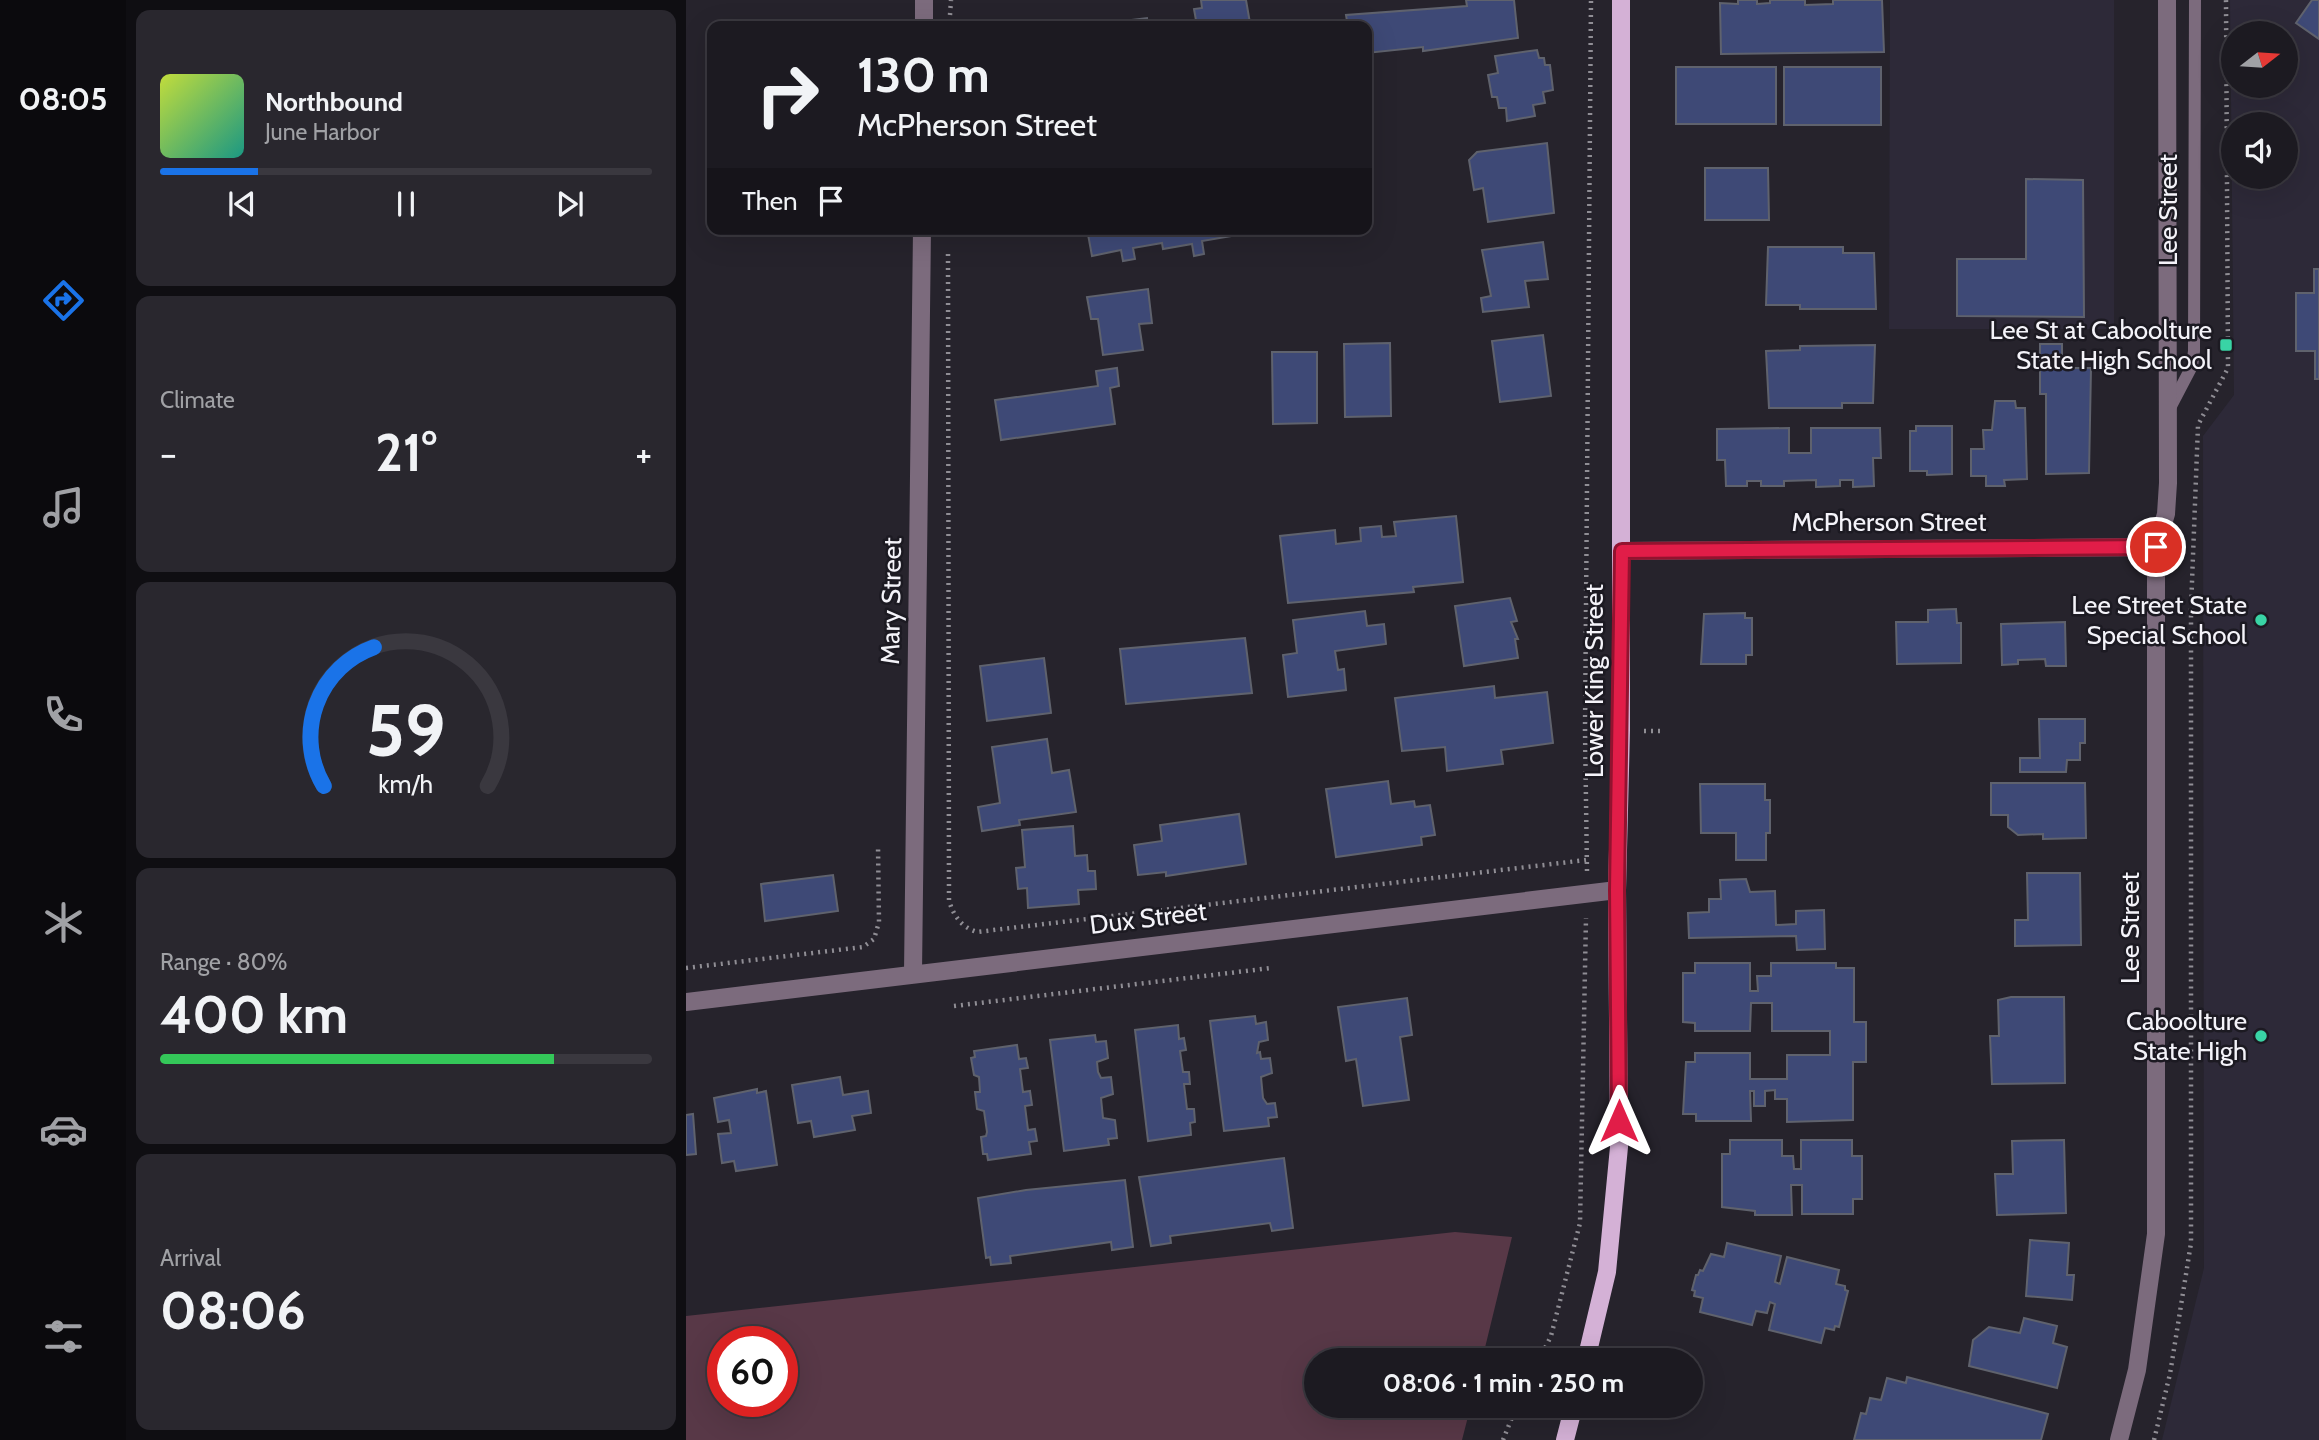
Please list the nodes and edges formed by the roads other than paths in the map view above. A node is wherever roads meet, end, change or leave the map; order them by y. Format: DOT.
graph roads {
  1 [pos="924,0"];
  2 [pos="1620,0"];
  3 [pos="2167,0"];
  4 [pos="2195,0"];
  5 [pos="924,21"];
  6 [pos="922,235"];
  7 [pos="2167,413"];
  8 [pos="2156,547"];
  9 [pos="1622,551"];
  10 [pos="1617,890"];
  11 [pos="913,973"];
  12 [pos="686,1002"];
  13 [pos="1589,1348"];
  14 [pos="1571,1418"];
  15 [pos="1566,1440"];
  16 [pos="2119,1440"];
  1 -- 5 [label="street"];
  2 -- 9 [label="main road, Lower King Street"];
  3 -- 7 [label="street, Lee Street"];
  4 -- 7 [label="lane, Lee Street"];
  6 -- 11 [label="street, Mary Street"];
  7 -- 8 [label="street, Lee Street"];
  8 -- 9 [label="street, McPherson Street"];
  8 -- 16 [label="street, Lee Street"];
  9 -- 10 [label="main road, Lower King Street"];
  10 -- 11 [label="street, Dux Street"];
  10 -- 13 [label="main road, Lower King Street"];
  11 -- 12 [label="street, Dux Street"];
  14 -- 15 [label="main road"];
}
